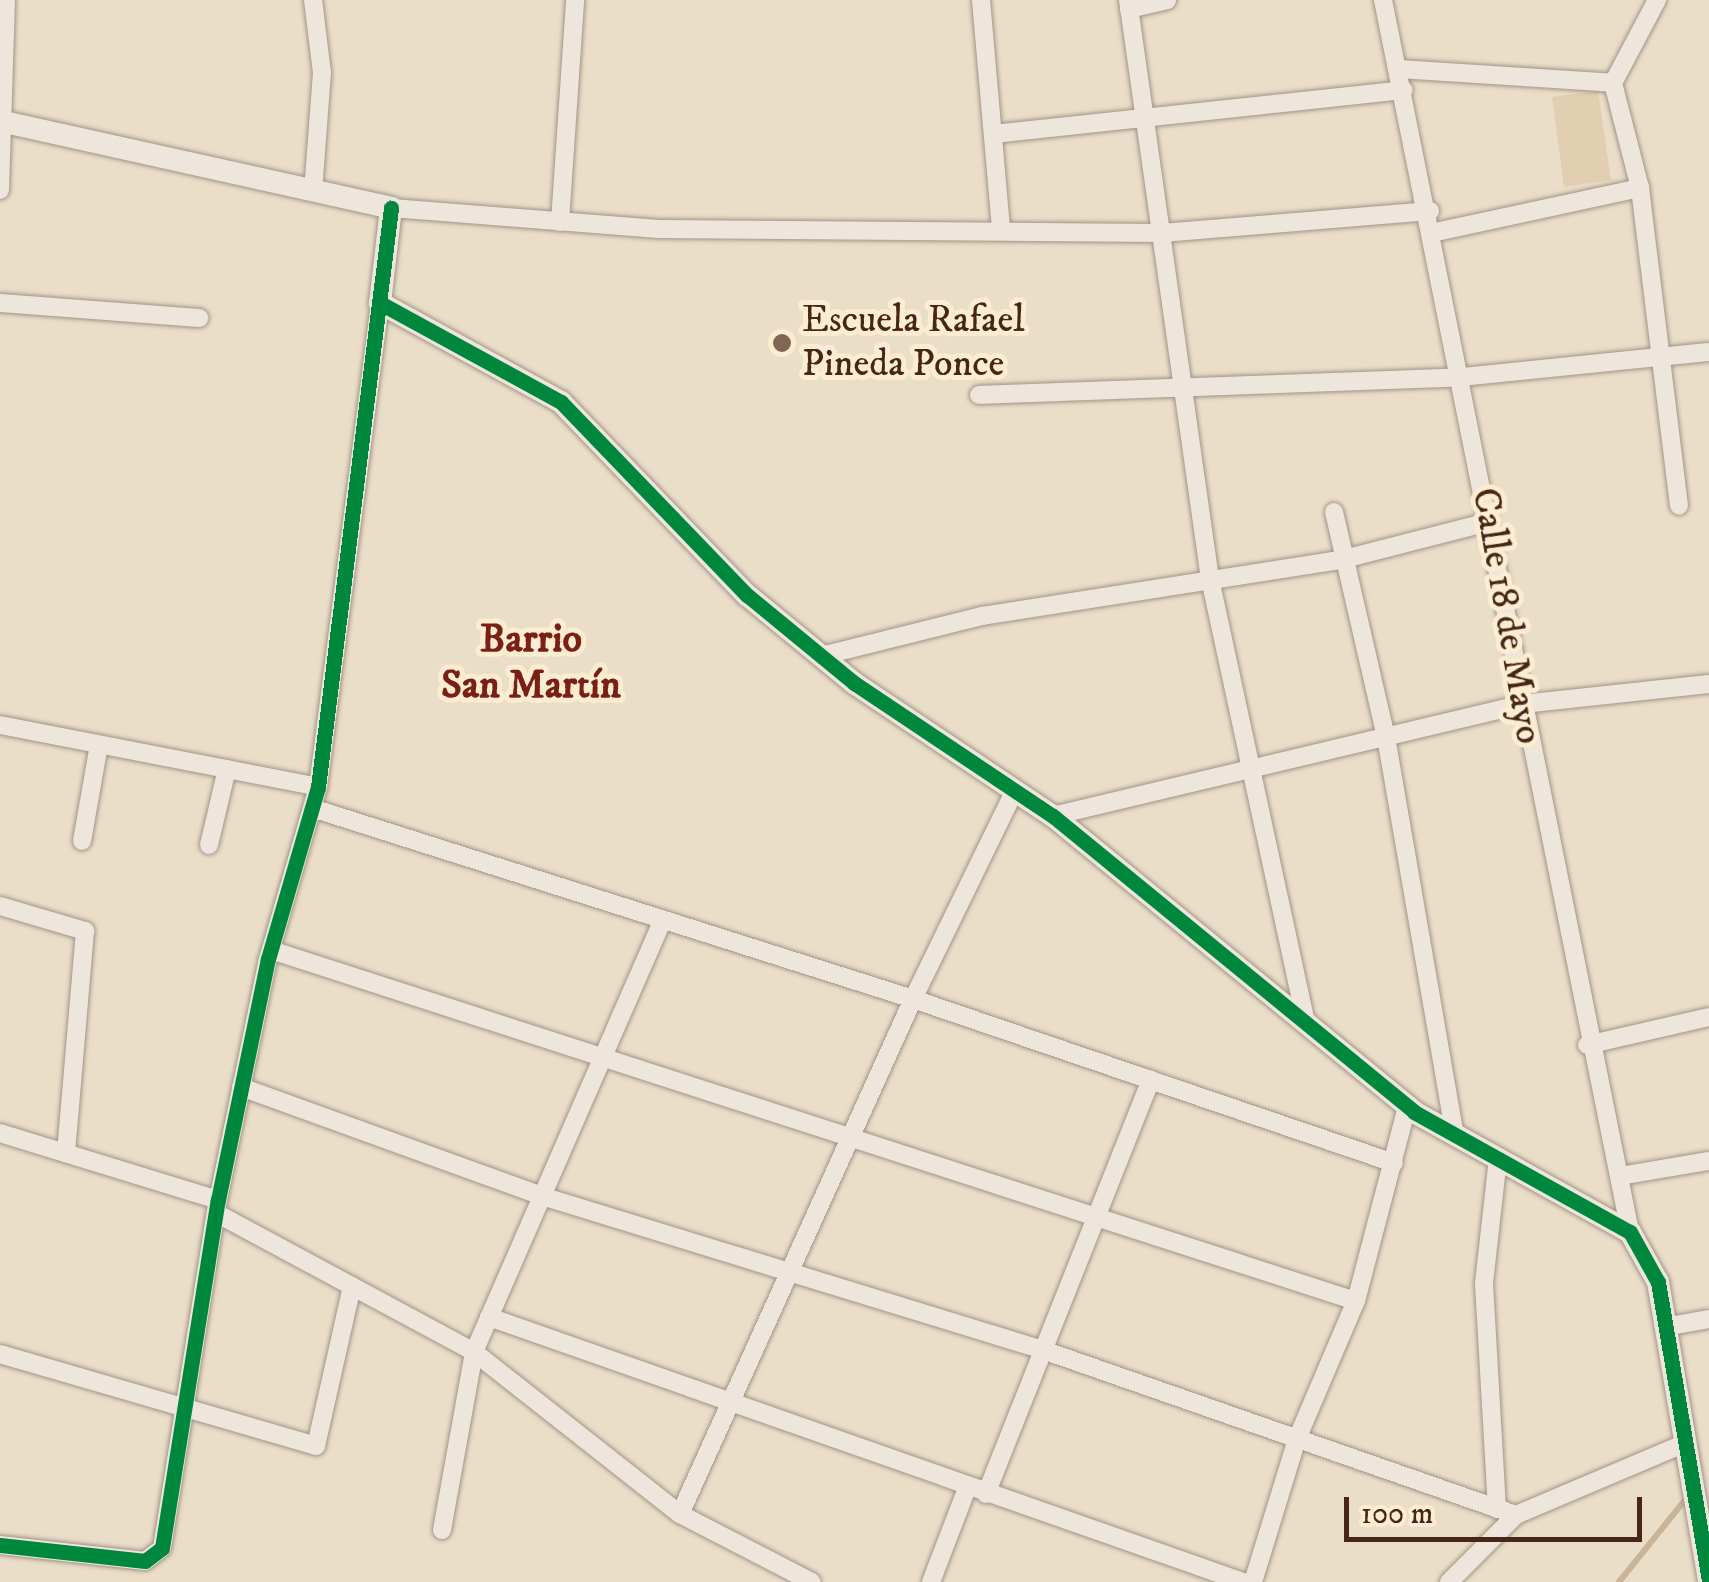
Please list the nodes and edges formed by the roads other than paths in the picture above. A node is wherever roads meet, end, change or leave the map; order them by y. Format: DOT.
graph roads {
  1 [pos="6,0"];
  2 [pos="313,0"];
  3 [pos="575,0"];
  4 [pos="981,0"];
  5 [pos="1167,0"];
  6 [pos="1383,0"];
  7 [pos="1656,0"];
  8 [pos="1129,4"];
  9 [pos="1399,70"];
  10 [pos="1612,84"];
  11 [pos="1404,90"];
  12 [pos="3,121"];
  13 [pos="1146,124"];
  14 [pos="993,134"];
  15 [pos="1640,188"];
  16 [pos="0,190"];
  17 [pos="313,192"];
  18 [pos="390,208"];
  19 [pos="1430,211"];
  20 [pos="560,222"];
  21 [pos="1001,227"];
  22 [pos="1436,232"];
  23 [pos="1162,233"];
  24 [pos="380,302"];
  25 [pos="0,303"];
  26 [pos="199,318"];
  27 [pos="1709,352"];
  28 [pos="1660,354"];
  29 [pos="1462,378"];
  30 [pos="1184,389"];
  31 [pos="979,395"];
  32 [pos="1679,506"];
  33 [pos="1334,512"];
  34 [pos="1488,522"];
  35 [pos="1344,558"];
  36 [pos="1210,580"];
  37 [pos="821,656"];
  38 [pos="1709,684"];
  39 [pos="1522,704"];
  40 [pos="0,725"];
  41 [pos="1386,738"];
  42 [pos="99,744"];
  43 [pos="227,769"];
  44 [pos="1251,769"];
  45 [pos="318,787"];
  46 [pos="1014,792"];
  47 [pos="312,808"];
  48 [pos="1053,816"];
  49 [pos="82,841"];
  50 [pos="209,845"];
  51 [pos="0,906"];
  52 [pos="663,920"];
  53 [pos="271,950"];
  54 [pos="913,999"];
  55 [pos="1709,1018"];
  56 [pos="1306,1024"];
  57 [pos="1587,1045"];
  58 [pos="604,1058"];
  59 [pos="1151,1080"];
  60 [pos="242,1087"];
  61 [pos="1406,1106"];
  62 [pos="0,1134"];
  63 [pos="1455,1135"];
  64 [pos="853,1138"];
  65 [pos="66,1153"];
  66 [pos="1498,1159"];
  67 [pos="1709,1161"];
  68 [pos="1394,1163"];
  69 [pos="1620,1176"];
  70 [pos="545,1197"];
  71 [pos="217,1206"];
  72 [pos="1096,1216"];
  73 [pos="1630,1232"];
  74 [pos="790,1273"];
  75 [pos="352,1286"];
  76 [pos="1356,1301"];
  77 [pos="489,1316"];
  78 [pos="1709,1319"];
  79 [pos="1664,1327"];
  80 [pos="1043,1350"];
  81 [pos="474,1352"];
  82 [pos="0,1354"];
  83 [pos="729,1406"];
  84 [pos="189,1413"];
  85 [pos="1297,1439"];
  86 [pos="1682,1444"];
  87 [pos="976,1491"];
  88 [pos="1497,1508"];
  89 [pos="680,1514"];
  90 [pos="1516,1515"];
  91 [pos="442,1530"];
  92 [pos="0,1545"];
  93 [pos="1709,1580"];
  94 [pos="812,1582"];
  95 [pos="931,1582"];
  96 [pos="1243,1582"];
  97 [pos="1252,1582"];
  98 [pos="1448,1582"];
  1 -- 12 [label="street"];
  2 -- 17 [label="street"];
  3 -- 20 [label="street"];
  4 -- 14 [label="street"];
  5 -- 8 [label="street"];
  6 -- 9 [label="street, Calle 18 de Mayo"];
  7 -- 10 [label="street"];
  8 -- 13 [label="street"];
  9 -- 10 [label="street"];
  9 -- 11 [label="street, Calle 18 de Mayo"];
  10 -- 15 [label="street"];
  11 -- 13 [label="street"];
  11 -- 19 [label="street, Calle 18 de Mayo"];
  12 -- 16 [label="street"];
  12 -- 17 [label="street"];
  13 -- 14 [label="street"];
  13 -- 23 [label="street"];
  14 -- 21 [label="street"];
  15 -- 22 [label="street"];
  15 -- 28 [label="street"];
  17 -- 18 [label="street"];
  18 -- 20 [label="street"];
  18 -- 24 [label="street"];
  19 -- 22 [label="street, Calle 18 de Mayo"];
  19 -- 23 [label="street"];
  20 -- 21 [label="street"];
  21 -- 23 [label="street"];
  22 -- 29 [label="street, Calle 18 de Mayo"];
  23 -- 30 [label="street"];
  24 -- 37 [label="street"];
  24 -- 45 [label="street"];
  25 -- 26 [label="street"];
  27 -- 28 [label="street"];
  28 -- 29 [label="street"];
  28 -- 32 [label="street"];
  29 -- 30 [label="street"];
  29 -- 34 [label="street, Calle 18 de Mayo"];
  30 -- 31 [label="street"];
  30 -- 36 [label="street"];
  33 -- 35 [label="street"];
  34 -- 35 [label="street"];
  34 -- 39 [label="street, Calle 18 de Mayo"];
  35 -- 36 [label="street"];
  35 -- 41 [label="street"];
  36 -- 37 [label="street"];
  36 -- 44 [label="street"];
  37 -- 46 [label="street"];
  38 -- 39 [label="street"];
  39 -- 41 [label="street"];
  39 -- 57 [label="street, Calle 18 de Mayo"];
  40 -- 42 [label="street"];
  41 -- 44 [label="street"];
  41 -- 63 [label="street"];
  42 -- 43 [label="street"];
  42 -- 49 [label="street"];
  43 -- 45 [label="street"];
  43 -- 50 [label="street"];
  44 -- 48 [label="street"];
  44 -- 56 [label="street"];
  45 -- 47 [label="street"];
  46 -- 48 [label="street"];
  46 -- 54 [label="street"];
  47 -- 52 [label="street"];
  47 -- 53 [label="street"];
  48 -- 56 [label="street"];
  51 -- 65 [label="street"];
  52 -- 54 [label="street"];
  52 -- 58 [label="street"];
  53 -- 58 [label="street"];
  53 -- 60 [label="street"];
  54 -- 59 [label="street"];
  54 -- 64 [label="street"];
  55 -- 57 [label="street"];
  56 -- 61 [label="street"];
  57 -- 69 [label="street, Calle 18 de Mayo"];
  58 -- 64 [label="street"];
  58 -- 70 [label="street"];
  59 -- 68 [label="street"];
  59 -- 72 [label="street"];
  60 -- 70 [label="street"];
  60 -- 71 [label="street"];
  61 -- 63 [label="street"];
  61 -- 68 [label="street"];
  62 -- 65 [label="street"];
  63 -- 66 [label="street"];
  64 -- 72 [label="street"];
  64 -- 74 [label="street"];
  65 -- 71 [label="street"];
  66 -- 73 [label="street"];
  66 -- 88 [label="street"];
  67 -- 69 [label="street"];
  68 -- 76 [label="street"];
  69 -- 73 [label="street, Calle 18 de Mayo"];
  70 -- 74 [label="street"];
  70 -- 77 [label="street"];
  71 -- 75 [label="street"];
  71 -- 84 [label="street"];
  72 -- 76 [label="street"];
  72 -- 80 [label="street"];
  73 -- 79 [label="street"];
  74 -- 80 [label="street"];
  74 -- 83 [label="street"];
  75 -- 81 [label="street"];
  75 -- 84 [label="street"];
  76 -- 85 [label="street"];
  77 -- 81 [label="street"];
  77 -- 83 [label="street"];
  78 -- 79 [label="street"];
  79 -- 86 [label="street"];
  80 -- 85 [label="street"];
  80 -- 87 [label="street"];
  81 -- 89 [label="street"];
  81 -- 91 [label="street"];
  82 -- 84 [label="street"];
  83 -- 87 [label="street"];
  83 -- 89 [label="street"];
  84 -- 92 [label="street"];
  85 -- 88 [label="street"];
  85 -- 97 [label="street"];
  86 -- 90 [label="street"];
  86 -- 93 [label="street"];
  87 -- 95 [label="street"];
  87 -- 96 [label="street"];
  88 -- 90 [label="street"];
  89 -- 94 [label="street"];
  90 -- 98 [label="street"];
}
